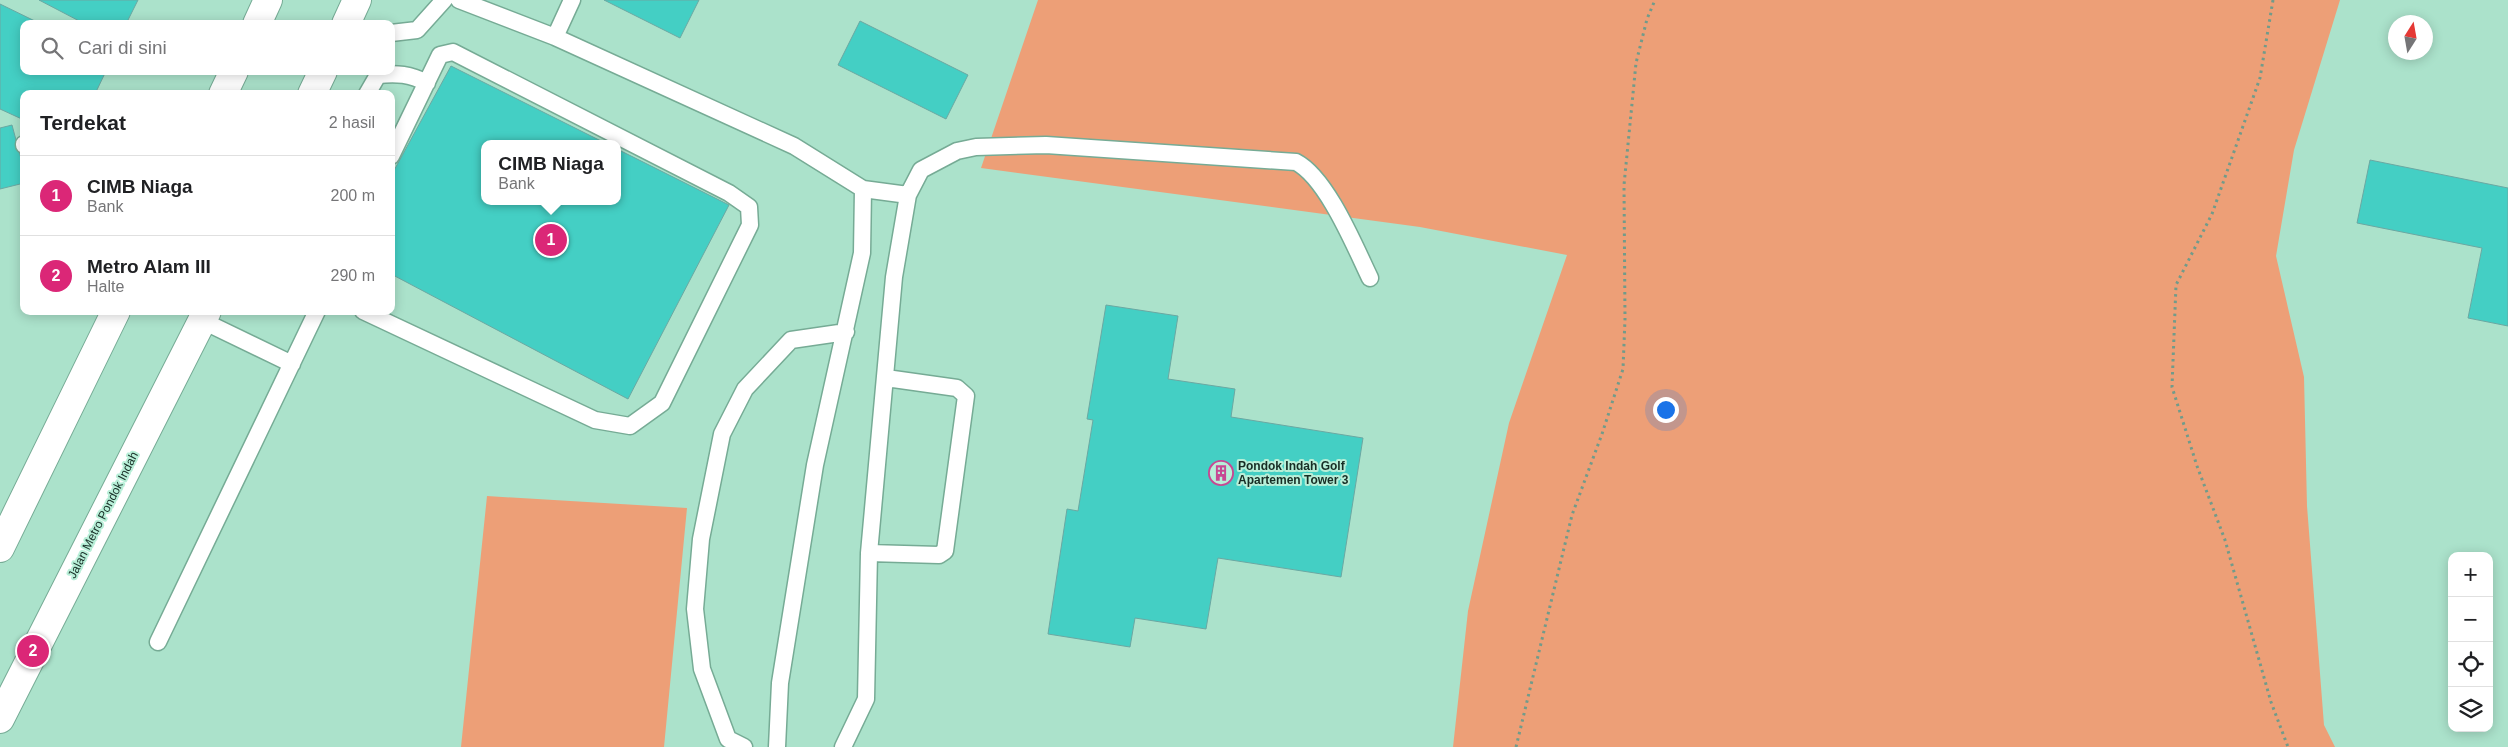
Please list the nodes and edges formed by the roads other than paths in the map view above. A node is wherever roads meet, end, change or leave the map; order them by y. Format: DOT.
graph roads {
  1 [pos="268,0"];
  2 [pos="357,0"];
  3 [pos="444,0"];
  4 [pos="459,0"];
  5 [pos="572,0"];
  6 [pos="259,20"];
  7 [pos="348,20"];
  8 [pos="395,33"];
  9 [pos="555,37"];
  10 [pos="395,73"];
  11 [pos="232,75"];
  12 [pos="321,75"];
  13 [pos="378,75"];
  14 [pos="427,83"];
  15 [pos="225,90"];
  16 [pos="314,90"];
  17 [pos="369,90"];
  18 [pos="395,148"];
  19 [pos="863,189"];
  20 [pos="908,195"];
  21 [pos="1370,278"];
  22 [pos="114,315"];
  23 [pos="315,315"];
  24 [pos="372,315"];
  25 [pos="205,316"];
  26 [pos="846,332"];
  27 [pos="292,364"];
  28 [pos="886,378"];
  29 [pos="0,548"];
  30 [pos="869,553"];
  31 [pos="158,642"];
  32 [pos="0,719"];
  33 [pos="744,747"];
  34 [pos="777,747"];
  35 [pos="844,747"];
  1 -- 6 [label="highway"];
  2 -- 7 [label="highway"];
  3 -- 8 [label="lane"];
  4 -- 9 [label="lane"];
  5 -- 9 [label="lane"];
  9 -- 19 [label="lane"];
  10 -- 14 [label="lane"];
  11 -- 15 [label="highway"];
  12 -- 16 [label="highway"];
  13 -- 17 [label="lane"];
  14 -- 18 [label="lane"];
  14 -- 24 [label="lane"];
  19 -- 20 [label="lane"];
  19 -- 26 [label="lane"];
  20 -- 21 [label="lane"];
  20 -- 28 [label="lane"];
  22 -- 29 [label="highway"];
  23 -- 27 [label="lane"];
  25 -- 27 [label="lane"];
  25 -- 32 [label="highway, Jalan Metro Pondok Indah"];
  26 -- 33 [label="lane"];
  26 -- 34 [label="lane"];
  27 -- 31 [label="lane"];
  28 -- 30 [label="lane"];
  28 -- 30 [label="lane"];
  30 -- 35 [label="lane"];
}
